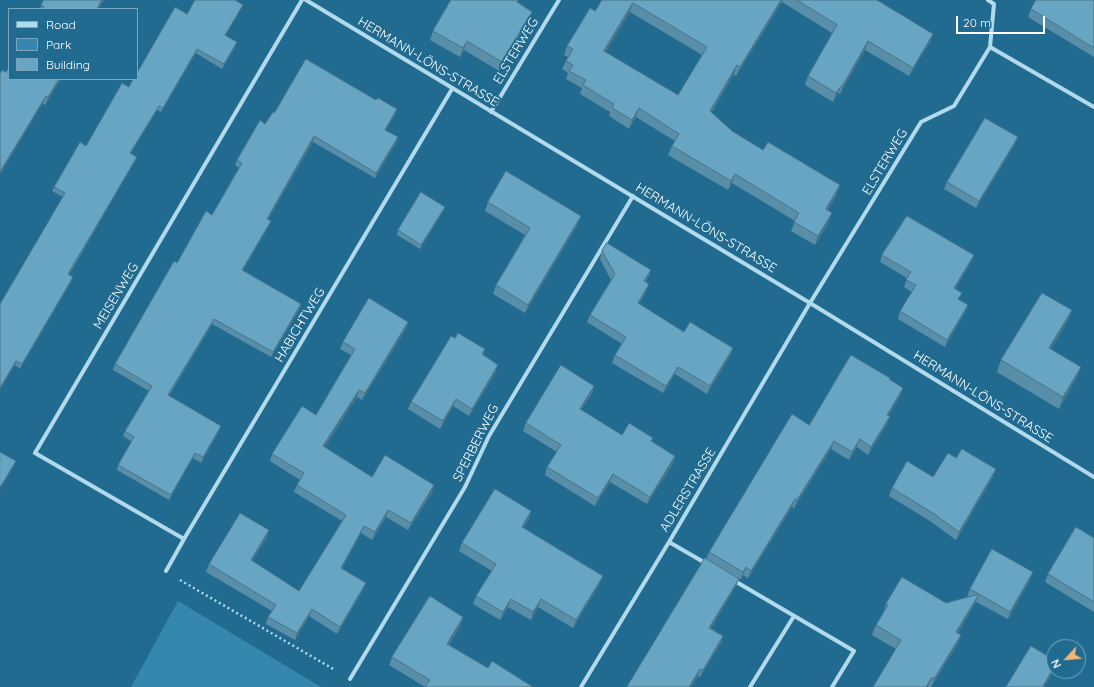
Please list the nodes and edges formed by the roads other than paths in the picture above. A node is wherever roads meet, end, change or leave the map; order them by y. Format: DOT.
graph roads {
  1 [pos="302,0"];
  2 [pos="306,0"];
  3 [pos="559,0"];
  4 [pos="988,0"];
  5 [pos="990,47"];
  6 [pos="452,89"];
  7 [pos="1094,107"];
  8 [pos="491,112"];
  9 [pos="633,196"];
  10 [pos="810,303"];
  11 [pos="1094,477"];
  12 [pos="184,539"];
  13 [pos="669,542"];
  14 [pos="708,565"];
  15 [pos="166,571"];
  16 [pos="728,577"];
  17 [pos="794,616"];
  18 [pos="350,679"];
  19 [pos="581,687"];
  20 [pos="750,687"];
  21 [pos="832,687"];
  1 -- 12 [label="street, MEISENWEG"];
  2 -- 6 [label="street, HERMANN-LÖNS-STRASSE"];
  3 -- 8 [label="street, ELSTERWEG"];
  4 -- 5 [label="street, ELSTERWEG"];
  5 -- 7 [label="street"];
  5 -- 10 [label="street, ELSTERWEG"];
  6 -- 8 [label="street, HERMANN-LÖNS-STRASSE"];
  6 -- 12 [label="street, HABICHTWEG"];
  8 -- 9 [label="street, HERMANN-LÖNS-STRASSE"];
  9 -- 10 [label="street, HERMANN-LÖNS-STRASSE"];
  9 -- 18 [label="street, SPERBERWEG"];
  10 -- 11 [label="street, HERMANN-LÖNS-STRASSE"];
  10 -- 13 [label="street, ADLERSTRASSE"];
  12 -- 15 [label="street, HABICHTWEG"];
  13 -- 14 [label="street"];
  13 -- 19 [label="street, ADLERSTRASSE"];
  16 -- 17 [label="street"];
  17 -- 20 [label="street"];
  17 -- 21 [label="street"];
}
